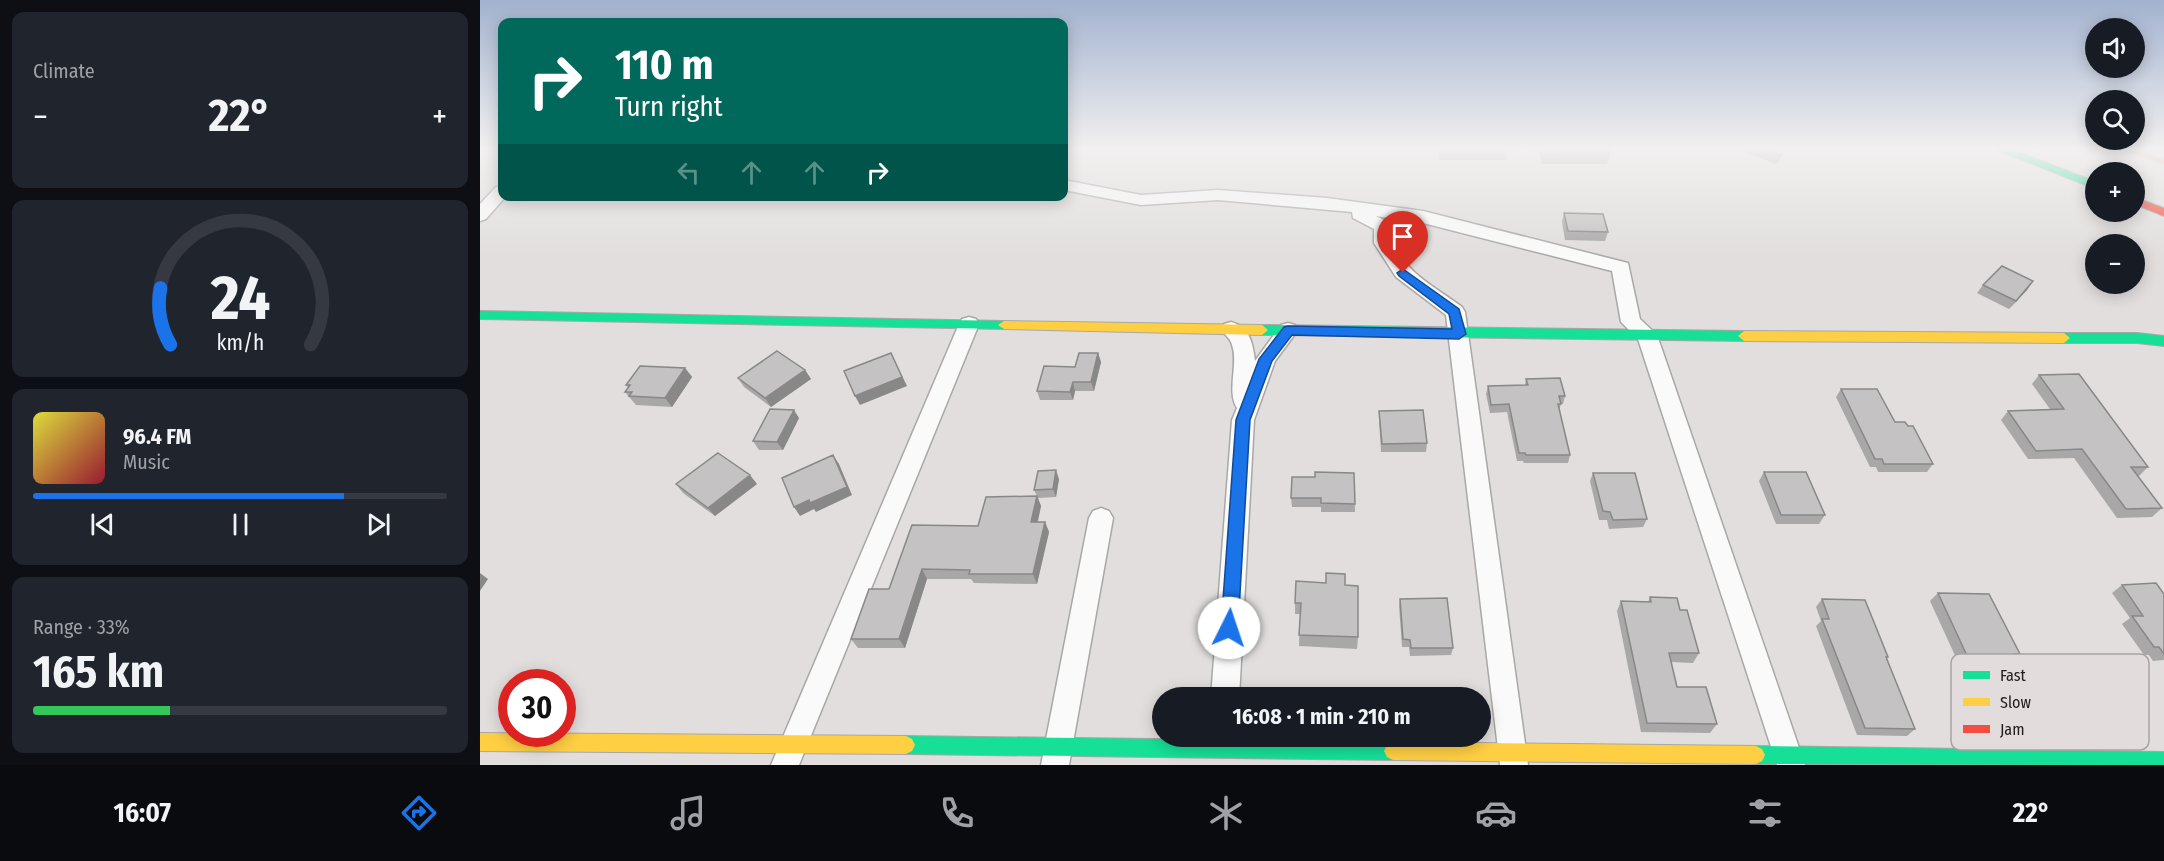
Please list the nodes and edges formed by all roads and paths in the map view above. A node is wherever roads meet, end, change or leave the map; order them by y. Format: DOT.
graph roads {
  1 [pos="1068,186"];
  2 [pos="498,195"];
  3 [pos="1327,203"];
  4 [pos="2145,205"];
  5 [pos="2164,212"];
  6 [pos="480,215"];
  7 [pos="480,315"];
  8 [pos="969,324"];
  9 [pos="1231,329"];
  10 [pos="1288,330"];
  11 [pos="1459,334"];
  12 [pos="1647,335"];
  13 [pos="2164,341"];
  14 [pos="1243,420"];
  15 [pos="1101,518"];
  16 [pos="1226,687"];
  17 [pos="480,742"];
  18 [pos="1221,750"];
  19 [pos="789,756"];
  20 [pos="1056,756"];
  21 [pos="1513,759"];
  22 [pos="1790,761"];
  23 [pos="2164,761"];
  1 -- 3 [label="street"];
  2 -- 6 [label="street"];
  3 -- 11 [label="street"];
  3 -- 12 [label="street"];
  4 -- 5 [label="street"];
  7 -- 8 [label="street"];
  8 -- 9 [label="street"];
  8 -- 19 [label="street"];
  9 -- 10 [label="street"];
  9 -- 14 [label="street"];
  10 -- 11 [label="street"];
  10 -- 14 [label="street"];
  11 -- 12 [label="street"];
  11 -- 21 [label="street"];
  12 -- 13 [label="street"];
  12 -- 22 [label="street"];
  14 -- 16 [label="street"];
  15 -- 20 [label="street"];
  17 -- 19 [label="street"];
  18 -- 20 [label="street"];
  18 -- 21 [label="street"];
  19 -- 20 [label="street"];
  21 -- 22 [label="street"];
  22 -- 23 [label="street"];
}
